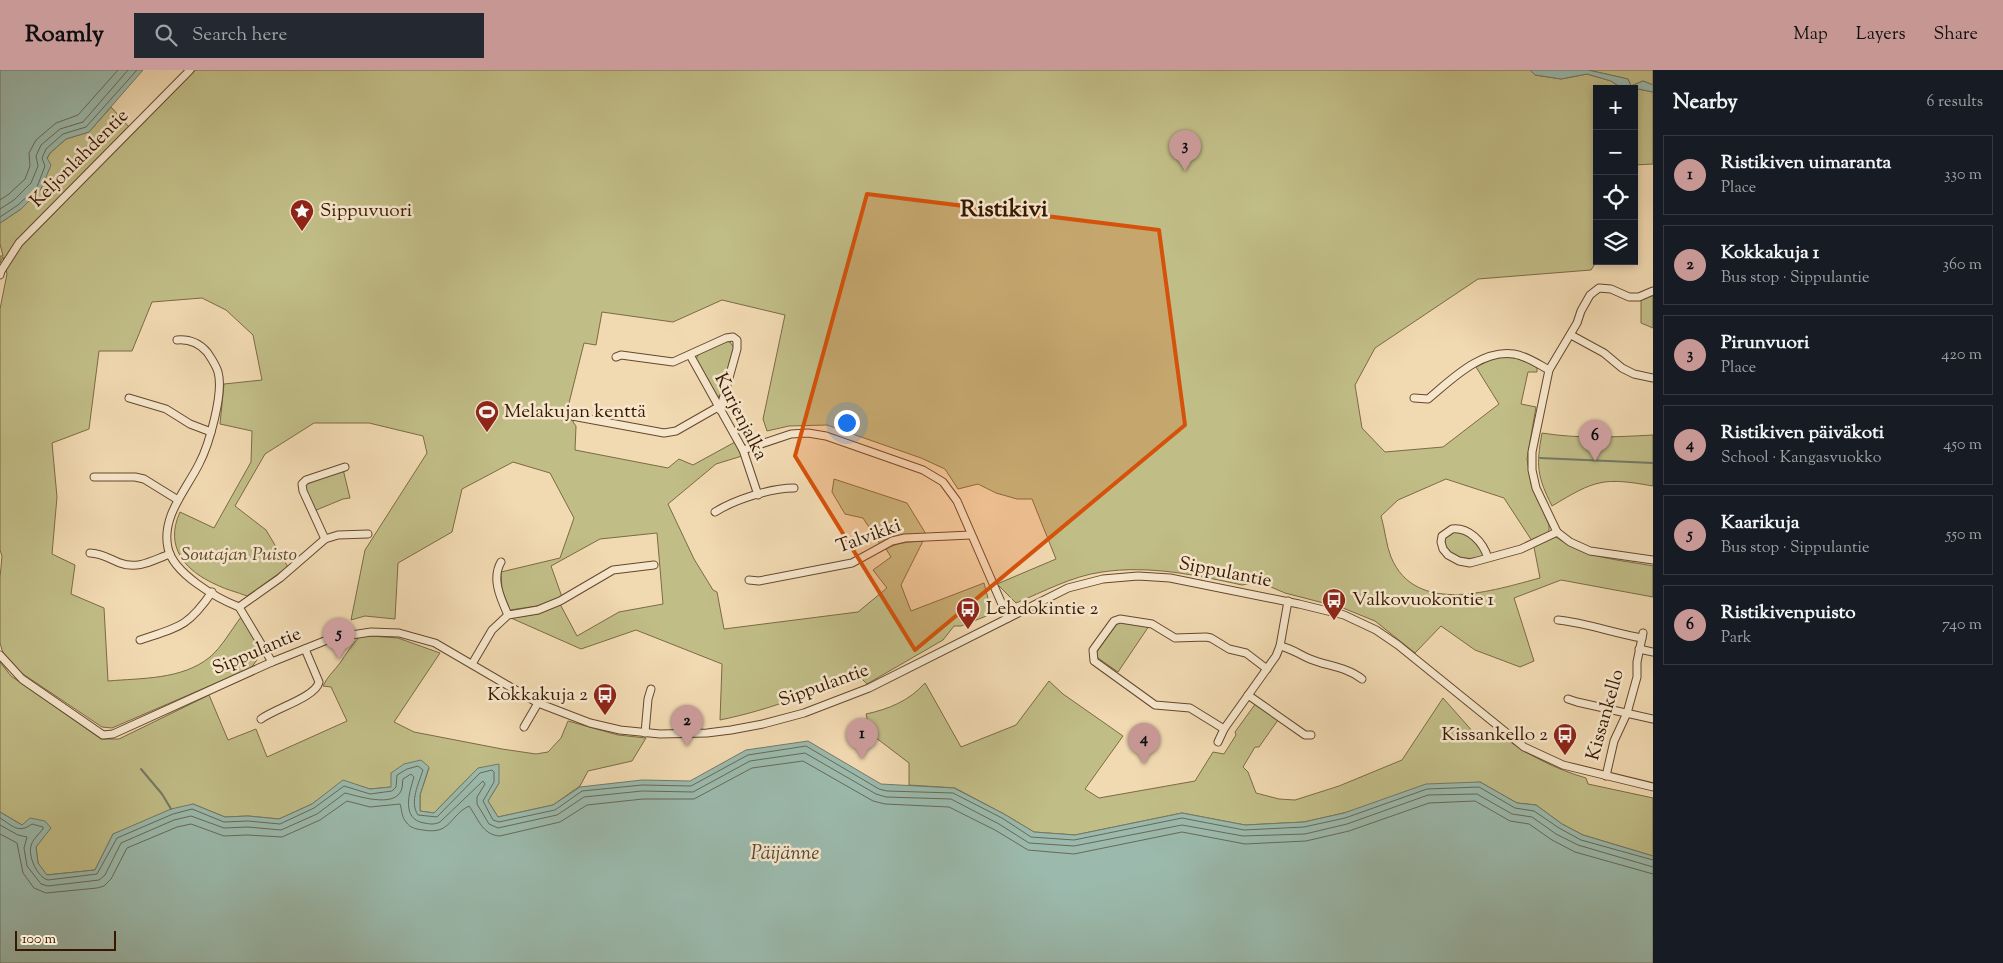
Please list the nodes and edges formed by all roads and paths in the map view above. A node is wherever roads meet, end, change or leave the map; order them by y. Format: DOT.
graph roads {
  1 [pos="190,70"];
  2 [pos="0,275"];
  3 [pos="1653,291"];
  4 [pos="1571,335"];
  5 [pos="177,340"];
  6 [pos="690,355"];
  7 [pos="616,357"];
  8 [pos="1549,370"];
  9 [pos="1653,378"];
  10 [pos="129,398"];
  11 [pos="1414,398"];
  12 [pos="719,409"];
  13 [pos="572,416"];
  14 [pos="211,432"];
  15 [pos="743,450"];
  16 [pos="345,467"];
  17 [pos="94,477"];
  18 [pos="794,488"];
  19 [pos="758,495"];
  20 [pos="178,500"];
  21 [pos="715,512"];
  22 [pos="1557,532"];
  23 [pos="368,534"];
  24 [pos="971,534"];
  25 [pos="325,539"];
  26 [pos="90,552"];
  27 [pos="170,554"];
  28 [pos="1488,558"];
  29 [pos="1653,560"];
  30 [pos="501,562"];
  31 [pos="654,565"];
  32 [pos="749,580"];
  33 [pos="212,592"];
  34 [pos="1288,601"];
  35 [pos="239,607"];
  36 [pos="508,615"];
  37 [pos="1008,618"];
  38 [pos="1558,620"];
  39 [pos="140,640"];
  40 [pos="1280,646"];
  41 [pos="1639,649"];
  42 [pos="305,650"];
  43 [pos="1653,652"];
  44 [pos="0,655"];
  45 [pos="272,662"];
  46 [pos="472,664"];
  47 [pos="1267,669"];
  48 [pos="1362,679"];
  49 [pos="651,689"];
  50 [pos="1248,695"];
  51 [pos="1568,699"];
  52 [pos="538,703"];
  53 [pos="1627,713"];
  54 [pos="260,719"];
  55 [pos="1653,719"];
  56 [pos="524,727"];
  57 [pos="1224,729"];
  58 [pos="645,733"];
  59 [pos="1310,735"];
  60 [pos="1218,742"];
  61 [pos="1606,776"];
  62 [pos="1653,787"];
  1 -- 2 [label="street, Keljonlahdentie"];
  3 -- 4 [label="street"];
  4 -- 8 [label="street"];
  4 -- 9 [label="street"];
  5 -- 14 [label="street"];
  6 -- 7 [label="street"];
  6 -- 12 [label="street, Kurjenjalka"];
  6 -- 12 [label="street"];
  8 -- 11 [label="street"];
  8 -- 22 [label="street"];
  10 -- 14 [label="street"];
  12 -- 13 [label="street"];
  12 -- 15 [label="street, Kurjenjalka"];
  14 -- 20 [label="street"];
  15 -- 19 [label="street, Kurjenjalka"];
  15 -- 24 [label="street"];
  16 -- 25 [label="street"];
  17 -- 20 [label="street"];
  18 -- 19 [label="street"];
  19 -- 21 [label="street"];
  20 -- 27 [label="street"];
  22 -- 28 [label="street"];
  22 -- 29 [label="street"];
  23 -- 25 [label="street"];
  24 -- 32 [label="street, Talvikki"];
  24 -- 37 [label="street"];
  25 -- 35 [label="street"];
  26 -- 27 [label="street"];
  27 -- 33 [label="street"];
  28 -- 28 [label="street"];
  30 -- 36 [label="street"];
  31 -- 36 [label="street"];
  33 -- 35 [label="street"];
  33 -- 39 [label="street"];
  34 -- 37 [label="street, Sippulantie"];
  34 -- 40 [label="street"];
  34 -- 61 [label="street, Sippulantie"];
  35 -- 45 [label="street"];
  36 -- 46 [label="street"];
  37 -- 58 [label="street, Sippulantie"];
  38 -- 41 [label="street, Kissankello"];
  40 -- 47 [label="street"];
  40 -- 48 [label="street"];
  41 -- 43 [label="street"];
  41 -- 53 [label="street, Kissankello"];
  42 -- 45 [label="street, Sippulantie"];
  42 -- 46 [label="street, Sippulantie"];
  42 -- 54 [label="street"];
  44 -- 45 [label="street, Sippulantie"];
  46 -- 52 [label="street, Sippulantie"];
  47 -- 50 [label="street"];
  47 -- 57 [label="street"];
  49 -- 58 [label="street"];
  50 -- 57 [label="street"];
  50 -- 59 [label="street"];
  51 -- 53 [label="street"];
  52 -- 56 [label="street"];
  52 -- 58 [label="street, Sippulantie"];
  53 -- 55 [label="street"];
  53 -- 61 [label="street, Kissankello"];
  57 -- 60 [label="street"];
  61 -- 62 [label="street, Sippulantie"];
}
